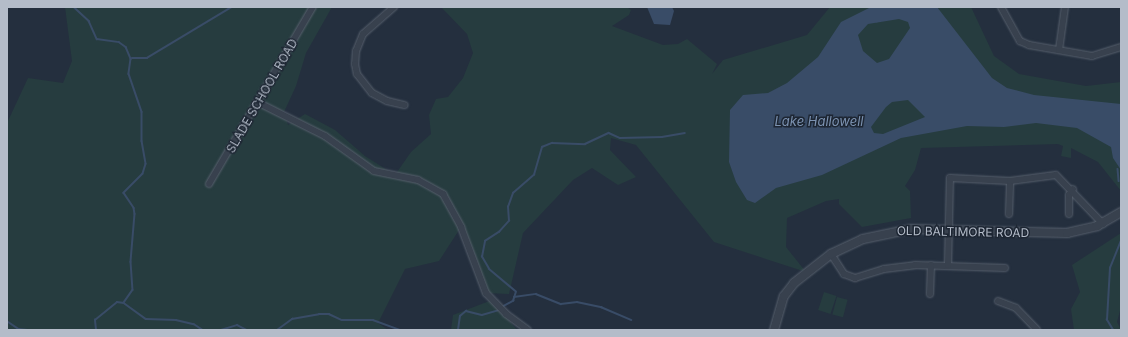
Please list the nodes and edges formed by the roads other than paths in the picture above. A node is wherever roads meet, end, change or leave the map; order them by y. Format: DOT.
graph roads {
  1 [pos="313,7"];
  2 [pos="394,7"];
  3 [pos="1001,7"];
  4 [pos="1065,7"];
  5 [pos="1121,47"];
  6 [pos="1059,50"];
  7 [pos="259,103"];
  8 [pos="405,105"];
  9 [pos="1010,181"];
  10 [pos="209,184"];
  11 [pos="1073,189"];
  12 [pos="1121,212"];
  13 [pos="1009,214"];
  14 [pos="1069,214"];
  15 [pos="1103,224"];
  16 [pos="948,231"];
  17 [pos="831,254"];
  18 [pos="931,265"];
  19 [pos="948,265"];
  20 [pos="1005,268"];
  21 [pos="930,294"];
  22 [pos="998,301"];
  23 [pos="528,330"];
  24 [pos="774,330"];
  25 [pos="1037,330"];
  1 -- 7 [label="street, SLADE SCHOOL ROAD"];
  2 -- 8 [label="street"];
  3 -- 6 [label="street"];
  4 -- 6 [label="street"];
  5 -- 6 [label="street"];
  7 -- 10 [label="street, SLADE SCHOOL ROAD"];
  7 -- 23 [label="street"];
  9 -- 11 [label="street"];
  9 -- 13 [label="street"];
  9 -- 16 [label="street"];
  11 -- 14 [label="street"];
  11 -- 15 [label="street"];
  12 -- 15 [label="street, OLD BALTIMORE ROAD"];
  15 -- 16 [label="street, OLD BALTIMORE ROAD"];
  16 -- 17 [label="street, OLD BALTIMORE ROAD"];
  16 -- 19 [label="street"];
  17 -- 18 [label="street"];
  17 -- 24 [label="street, OLD BALTIMORE ROAD"];
  18 -- 19 [label="street"];
  18 -- 21 [label="street"];
  19 -- 20 [label="street"];
  22 -- 25 [label="street"];
}
